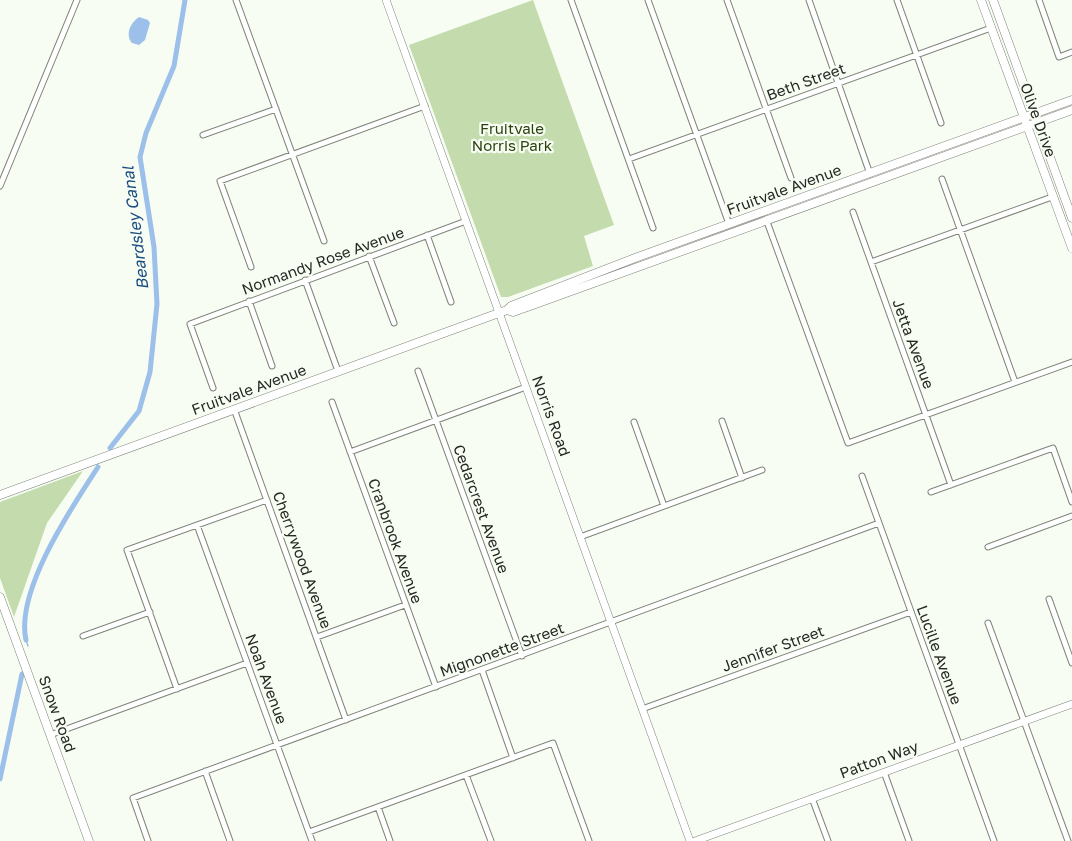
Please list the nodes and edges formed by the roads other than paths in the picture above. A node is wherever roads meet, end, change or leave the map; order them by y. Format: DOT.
graph roads {
  1 [pos="78,0"];
  2 [pos="237,0"];
  3 [pos="386,0"];
  4 [pos="571,0"];
  5 [pos="648,0"];
  6 [pos="727,0"];
  7 [pos="808,0"];
  8 [pos="897,0"];
  9 [pos="981,0"];
  10 [pos="993,0"];
  11 [pos="1039,0"];
  12 [pos="991,28"];
  13 [pos="1072,52"];
  14 [pos="916,54"];
  15 [pos="838,83"];
  16 [pos="1072,100"];
  17 [pos="424,106"];
  18 [pos="276,109"];
  19 [pos="766,109"];
  20 [pos="1072,110"];
  21 [pos="1035,114"];
  22 [pos="1023,118"];
  23 [pos="941,123"];
  24 [pos="1038,123"];
  25 [pos="1026,127"];
  26 [pos="204,135"];
  27 [pos="697,135"];
  28 [pos="292,154"];
  29 [pos="629,159"];
  30 [pos="871,174"];
  31 [pos="791,178"];
  32 [pos="942,179"];
  33 [pos="0,186"];
  34 [pos="1052,197"];
  35 [pos="763,212"];
  36 [pos="853,212"];
  37 [pos="1072,218"];
  38 [pos="466,221"];
  39 [pos="767,221"];
  40 [pos="729,224"];
  41 [pos="653,228"];
  42 [pos="960,229"];
  43 [pos="427,235"];
  44 [pos="324,241"];
  45 [pos="1071,244"];
  46 [pos="369,256"];
  47 [pos="871,262"];
  48 [pos="251,267"];
  49 [pos="612,267"];
  50 [pos="615,276"];
  51 [pos="305,280"];
  52 [pos="249,301"];
  53 [pos="451,302"];
  54 [pos="503,311"];
  55 [pos="394,323"];
  56 [pos="1072,362"];
  57 [pos="272,366"];
  58 [pos="338,371"];
  59 [pos="418,371"];
  60 [pos="1015,382"];
  61 [pos="526,387"];
  62 [pos="213,388"];
  63 [pos="332,402"];
  64 [pos="234,409"];
  65 [pos="926,415"];
  66 [pos="436,420"];
  67 [pos="634,422"];
  68 [pos="722,422"];
  69 [pos="350,452"];
  70 [pos="762,470"];
  71 [pos="862,476"];
  72 [pos="742,478"];
  73 [pos="1069,484"];
  74 [pos="951,485"];
  75 [pos="931,492"];
  76 [pos="0,495"];
  77 [pos="267,500"];
  78 [pos="1072,502"];
  79 [pos="664,506"];
  80 [pos="1072,516"];
  81 [pos="879,523"];
  82 [pos="197,525"];
  83 [pos="580,537"];
  84 [pos="988,547"];
  85 [pos="0,597"];
  86 [pos="1049,599"];
  87 [pos="405,605"];
  88 [pos="150,612"];
  89 [pos="911,612"];
  90 [pos="610,621"];
  91 [pos="988,623"];
  92 [pos="83,636"];
  93 [pos="316,637"];
  94 [pos="522,656"];
  95 [pos="247,663"];
  96 [pos="1072,663"];
  97 [pos="482,670"];
  98 [pos="436,687"];
  99 [pos="177,689"];
  100 [pos="1072,704"];
  101 [pos="642,709"];
  102 [pos="346,720"];
  103 [pos="1024,721"];
  104 [pos="50,735"];
  105 [pos="277,745"];
  106 [pos="959,745"];
  107 [pos="513,758"];
  108 [pos="205,771"];
  109 [pos="884,772"];
  110 [pos="466,775"];
  111 [pos="812,798"];
  112 [pos="378,807"];
  113 [pos="309,832"];
  114 [pos="88,841"];
  115 [pos="148,841"];
  116 [pos="230,841"];
  117 [pos="312,841"];
  118 [pos="390,841"];
  119 [pos="491,841"];
  120 [pos="589,841"];
  121 [pos="690,841"];
  122 [pos="695,841"];
  123 [pos="828,841"];
  124 [pos="909,841"];
  125 [pos="994,841"];
  126 [pos="1068,841"];
  1 -- 33 [label="street"];
  2 -- 18 [label="street"];
  3 -- 17 [label="street, Norris Road"];
  4 -- 29 [label="street"];
  5 -- 27 [label="street"];
  6 -- 19 [label="street"];
  7 -- 15 [label="street"];
  8 -- 14 [label="street"];
  9 -- 12 [label="main road, Olive Drive"];
  10 -- 21 [label="main road, Olive Drive"];
  11 -- 13 [label="street"];
  12 -- 14 [label="street, Beth Street"];
  12 -- 22 [label="main road, Olive Drive"];
  14 -- 15 [label="street, Beth Street"];
  14 -- 23 [label="street"];
  15 -- 19 [label="street, Beth Street"];
  15 -- 30 [label="street"];
  16 -- 21 [label="main road, Fruitvale Avenue"];
  17 -- 28 [label="street"];
  17 -- 38 [label="street, Norris Road"];
  18 -- 26 [label="street"];
  18 -- 28 [label="street"];
  19 -- 27 [label="street, Beth Street"];
  19 -- 31 [label="street"];
  20 -- 24 [label="main road, Fruitvale Avenue"];
  21 -- 22 [label="main road, Fruitvale Avenue"];
  21 -- 24 [label="main road, Olive Drive"];
  22 -- 25 [label="main road, Olive Drive"];
  22 -- 30 [label="main road, Fruitvale Avenue"];
  24 -- 25 [label="main road, Fruitvale Avenue"];
  24 -- 37 [label="main road, Olive Drive"];
  25 -- 34 [label="main road, Olive Drive"];
  25 -- 39 [label="main road, Fruitvale Avenue"];
  27 -- 29 [label="street, Beth Street"];
  27 -- 40 [label="street"];
  28 -- 44 [label="street"];
  28 -- 48 [label="street"];
  29 -- 41 [label="street"];
  30 -- 35 [label="main road, Fruitvale Avenue"];
  32 -- 42 [label="street"];
  34 -- 42 [label="street"];
  34 -- 45 [label="main road, Olive Drive"];
  35 -- 39 [label="street"];
  35 -- 40 [label="main road, Fruitvale Avenue"];
  36 -- 47 [label="street, Jetta Avenue"];
  38 -- 43 [label="street, Normandy Rose Avenue"];
  38 -- 54 [label="street, Norris Road"];
  39 -- 50 [label="main road, Fruitvale Avenue"];
  39 -- 65 [label="street"];
  40 -- 49 [label="main road, Fruitvale Avenue"];
  42 -- 47 [label="street"];
  42 -- 60 [label="street"];
  43 -- 46 [label="street, Normandy Rose Avenue"];
  43 -- 53 [label="street"];
  46 -- 51 [label="street, Normandy Rose Avenue"];
  46 -- 55 [label="street"];
  47 -- 65 [label="street, Jetta Avenue"];
  49 -- 50 [label="main road"];
  49 -- 54 [label="main road, Fruitvale Avenue"];
  50 -- 54 [label="main road, Fruitvale Avenue"];
  51 -- 52 [label="street, Normandy Rose Avenue"];
  51 -- 58 [label="street"];
  52 -- 57 [label="street"];
  52 -- 62 [label="street, Normandy Rose Avenue"];
  54 -- 58 [label="main road, Fruitvale Avenue"];
  54 -- 61 [label="street, Norris Road"];
  56 -- 60 [label="street"];
  58 -- 64 [label="main road, Fruitvale Avenue"];
  59 -- 66 [label="street, Cedarcrest Avenue"];
  60 -- 65 [label="street"];
  61 -- 66 [label="street"];
  61 -- 83 [label="street, Norris Road"];
  63 -- 69 [label="street, Cranbrook Avenue"];
  64 -- 76 [label="main road, Fruitvale Avenue"];
  64 -- 77 [label="street, Cherrywood Avenue"];
  65 -- 74 [label="street, Jetta Avenue"];
  66 -- 69 [label="street"];
  66 -- 94 [label="street, Cedarcrest Avenue"];
  67 -- 79 [label="street"];
  68 -- 72 [label="street"];
  69 -- 87 [label="street, Cranbrook Avenue"];
  70 -- 72 [label="street"];
  71 -- 81 [label="street, Lucille Avenue"];
  72 -- 79 [label="street"];
  73 -- 74 [label="street"];
  73 -- 78 [label="street"];
  74 -- 75 [label="street"];
  77 -- 82 [label="street"];
  77 -- 93 [label="street, Cherrywood Avenue"];
  79 -- 83 [label="street"];
  80 -- 84 [label="street"];
  81 -- 89 [label="street, Lucille Avenue"];
  81 -- 90 [label="street, Mignonette Street"];
  82 -- 88 [label="street"];
  82 -- 95 [label="street, Noah Avenue"];
  83 -- 90 [label="street, Norris Road"];
  85 -- 104 [label="main road, Snow Road"];
  86 -- 96 [label="street"];
  87 -- 93 [label="street"];
  87 -- 98 [label="street, Cranbrook Avenue"];
  88 -- 92 [label="street"];
  88 -- 99 [label="street"];
  89 -- 101 [label="street, Jennifer Street"];
  89 -- 106 [label="street, Lucille Avenue"];
  90 -- 94 [label="street, Mignonette Street"];
  90 -- 101 [label="street, Norris Road"];
  91 -- 103 [label="street"];
  93 -- 102 [label="street, Cherrywood Avenue"];
  94 -- 97 [label="street, Mignonette Street"];
  95 -- 99 [label="street"];
  95 -- 105 [label="street, Noah Avenue"];
  97 -- 98 [label="street, Mignonette Street"];
  97 -- 107 [label="street"];
  98 -- 102 [label="street, Mignonette Street"];
  99 -- 104 [label="street"];
  100 -- 103 [label="street, Patton Way"];
  101 -- 121 [label="street, Norris Road"];
  102 -- 105 [label="street, Mignonette Street"];
  103 -- 106 [label="street, Patton Way"];
  103 -- 126 [label="street"];
  104 -- 114 [label="main road, Snow Road"];
  105 -- 108 [label="street, Mignonette Street"];
  105 -- 113 [label="street, Noah Avenue"];
  106 -- 109 [label="street, Patton Way"];
  106 -- 125 [label="street, Lucille Avenue"];
  107 -- 110 [label="street"];
  107 -- 120 [label="street"];
  108 -- 115 [label="street, Mignonette Street"];
  108 -- 116 [label="street"];
  109 -- 111 [label="street, Patton Way"];
  109 -- 124 [label="street"];
  110 -- 112 [label="street"];
  110 -- 119 [label="street"];
  111 -- 122 [label="street, Patton Way"];
  111 -- 123 [label="street"];
  112 -- 113 [label="street"];
  112 -- 118 [label="street"];
  113 -- 117 [label="street, Noah Avenue"];
}
